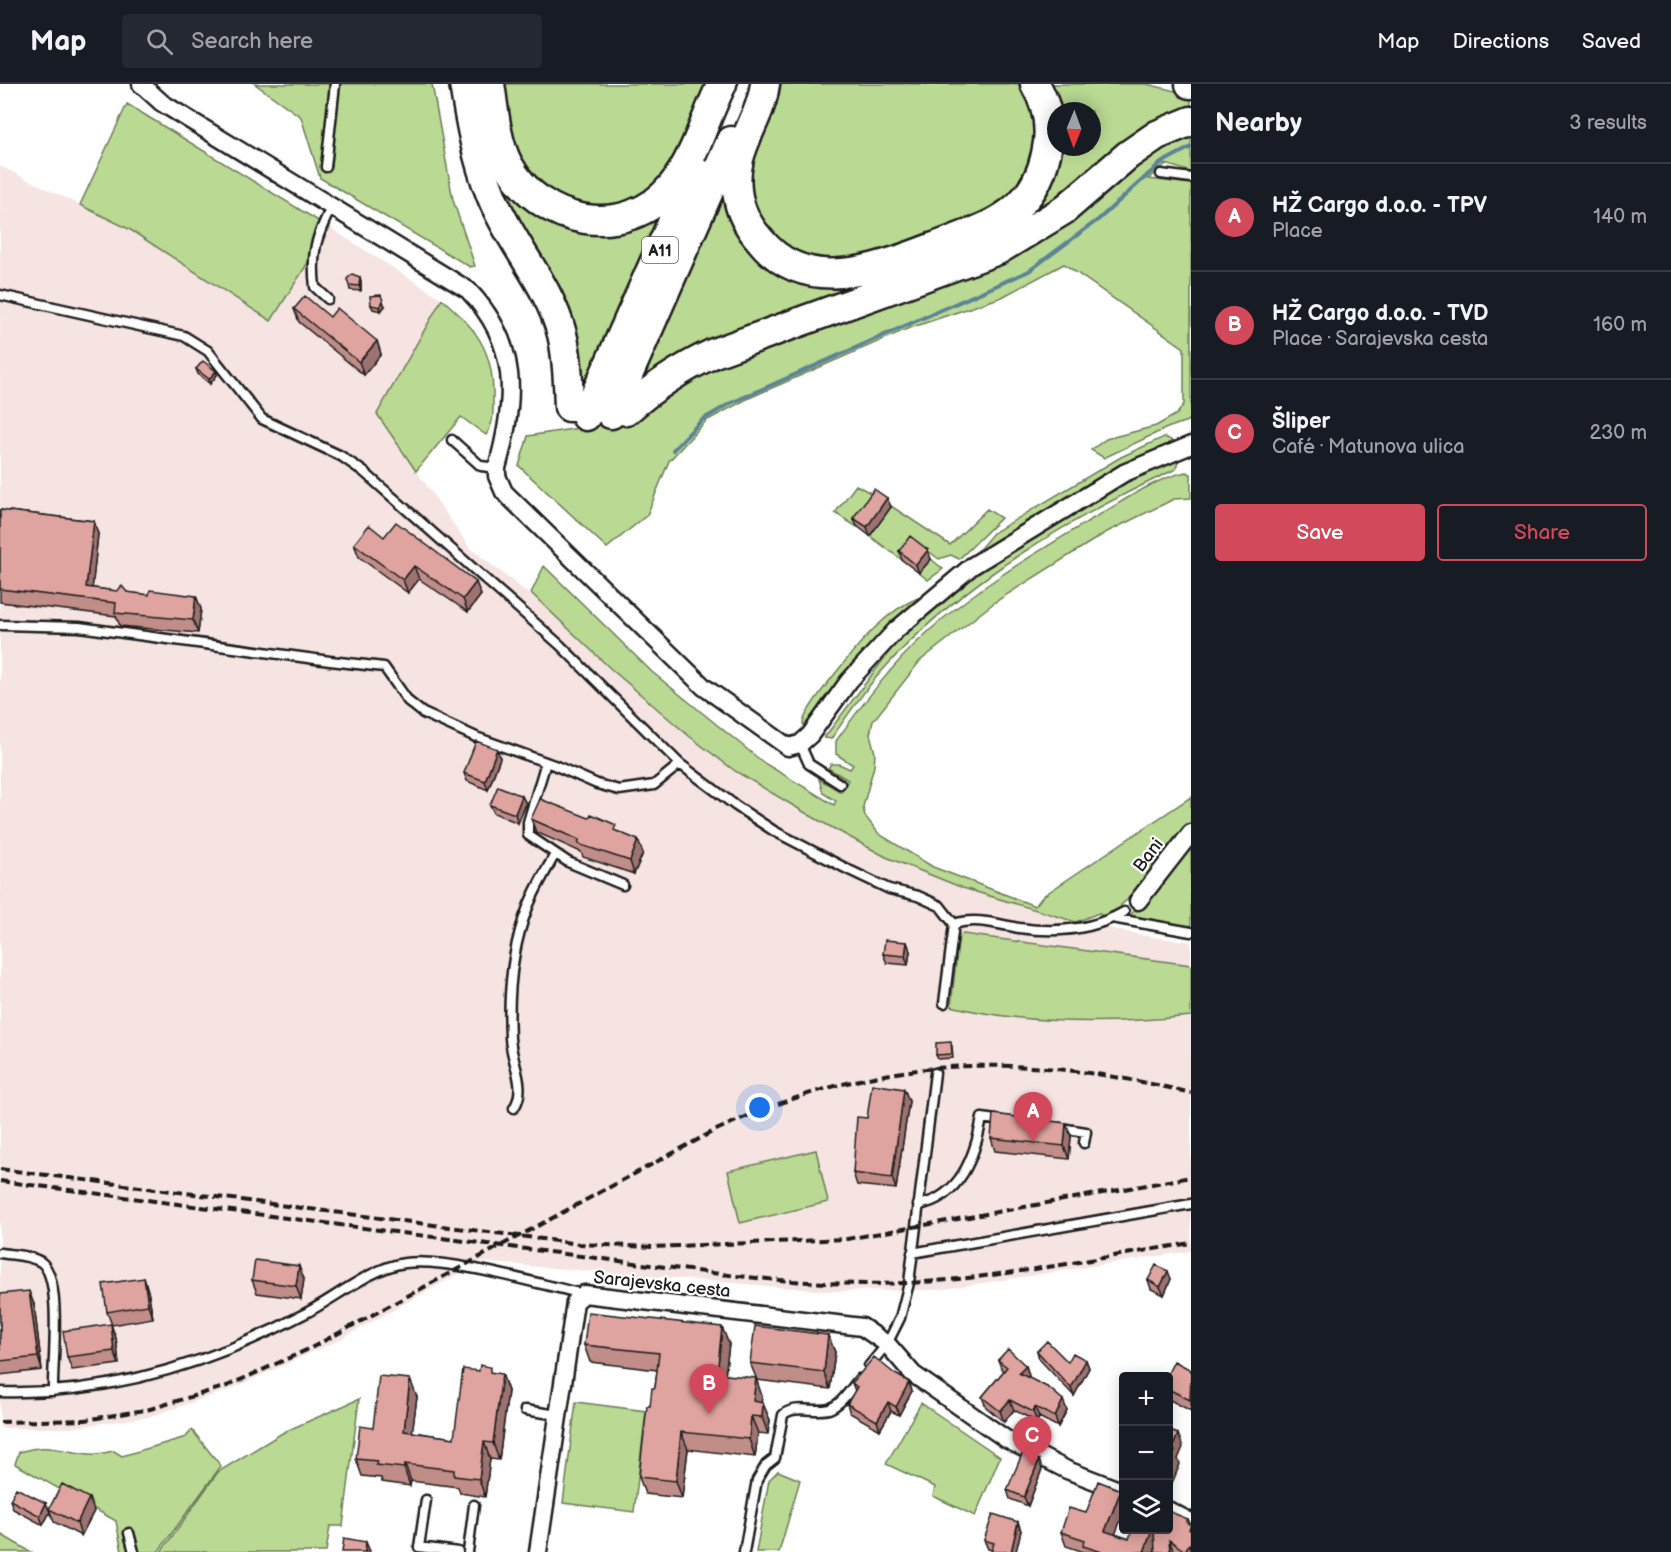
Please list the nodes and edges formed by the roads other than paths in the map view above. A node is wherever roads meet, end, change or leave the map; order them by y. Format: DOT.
graph roads {
  1 [pos="141,84"];
  2 [pos="335,84"];
  3 [pos="464,84"];
  4 [pos="490,84"];
  5 [pos="722,84"];
  6 [pos="734,84"];
  7 [pos="756,84"];
  8 [pos="765,84"];
  9 [pos="1035,84"];
  10 [pos="1191,121"];
  11 [pos="326,167"];
  12 [pos="1161,174"];
  13 [pos="1191,178"];
  14 [pos="332,206"];
  15 [pos="0,295"];
  16 [pos="328,299"];
  17 [pos="598,412"];
  18 [pos="452,440"];
  19 [pos="1191,445"];
  20 [pos="497,468"];
  21 [pos="0,625"];
  22 [pos="800,744"];
  23 [pos="546,762"];
  24 [pos="680,764"];
  25 [pos="840,784"];
  26 [pos="1191,833"];
  27 [pos="555,854"];
  28 [pos="623,885"];
  29 [pos="1138,901"];
  30 [pos="1124,912"];
  31 [pos="1113,918"];
  32 [pos="954,924"];
  33 [pos="1191,932"];
  34 [pos="944,1004"];
  35 [pos="935,1073"];
  36 [pos="514,1108"];
  37 [pos="1017,1123"];
  38 [pos="1051,1127"];
  39 [pos="1084,1143"];
  40 [pos="1191,1204"];
  41 [pos="918,1205"];
  42 [pos="0,1253"];
  43 [pos="912,1253"];
  44 [pos="584,1294"];
  45 [pos="887,1344"];
  46 [pos="53,1391"];
  47 [pos="0,1392"];
  48 [pos="525,1410"];
  49 [pos="558,1415"];
  50 [pos="1119,1490"];
  51 [pos="426,1500"];
  52 [pos="474,1505"];
  53 [pos="1173,1513"];
  54 [pos="1191,1522"];
  55 [pos="129,1533"];
  56 [pos="134,1552"];
  57 [pos="458,1552"];
  58 [pos="468,1552"];
  59 [pos="538,1552"];
  60 [pos="744,1552"];
  1 -- 14 [label="street"];
  2 -- 11 [label="lane"];
  3 -- 17 [label="highway"];
  4 -- 5 [label="highway"];
  6 -- 17 [label="highway, A11"];
  7 -- 17 [label="highway, A11"];
  8 -- 9 [label="highway"];
  10 -- 17 [label="highway"];
  12 -- 13 [label="lane"];
  14 -- 16 [label="lane"];
  14 -- 20 [label="street"];
  15 -- 24 [label="lane"];
  18 -- 20 [label="lane"];
  19 -- 22 [label="street"];
  20 -- 22 [label="street"];
  21 -- 23 [label="lane"];
  22 -- 25 [label="lane"];
  23 -- 24 [label="lane"];
  23 -- 27 [label="lane"];
  24 -- 32 [label="lane"];
  26 -- 29 [label="street, Bani"];
  27 -- 28 [label="lane"];
  27 -- 36 [label="lane"];
  30 -- 31 [label="lane"];
  31 -- 32 [label="lane"];
  31 -- 33 [label="lane"];
  32 -- 34 [label="lane"];
  35 -- 41 [label="lane"];
  37 -- 41 [label="lane"];
  38 -- 39 [label="lane"];
  40 -- 43 [label="lane"];
  41 -- 43 [label="lane"];
  42 -- 46 [label="lane"];
  43 -- 45 [label="lane"];
  44 -- 45 [label="street, Sarajevska cesta"];
  44 -- 46 [label="lane"];
  44 -- 49 [label="street, Sarajevska cesta"];
  45 -- 50 [label="street, Sarajevska cesta"];
  45 -- 60 [label="lane"];
  46 -- 47 [label="lane"];
  48 -- 49 [label="lane"];
  49 -- 59 [label="street, Sarajevska cesta"];
  51 -- 57 [label="lane"];
  52 -- 58 [label="lane"];
  53 -- 54 [label="street"];
  55 -- 56 [label="lane"];
}
